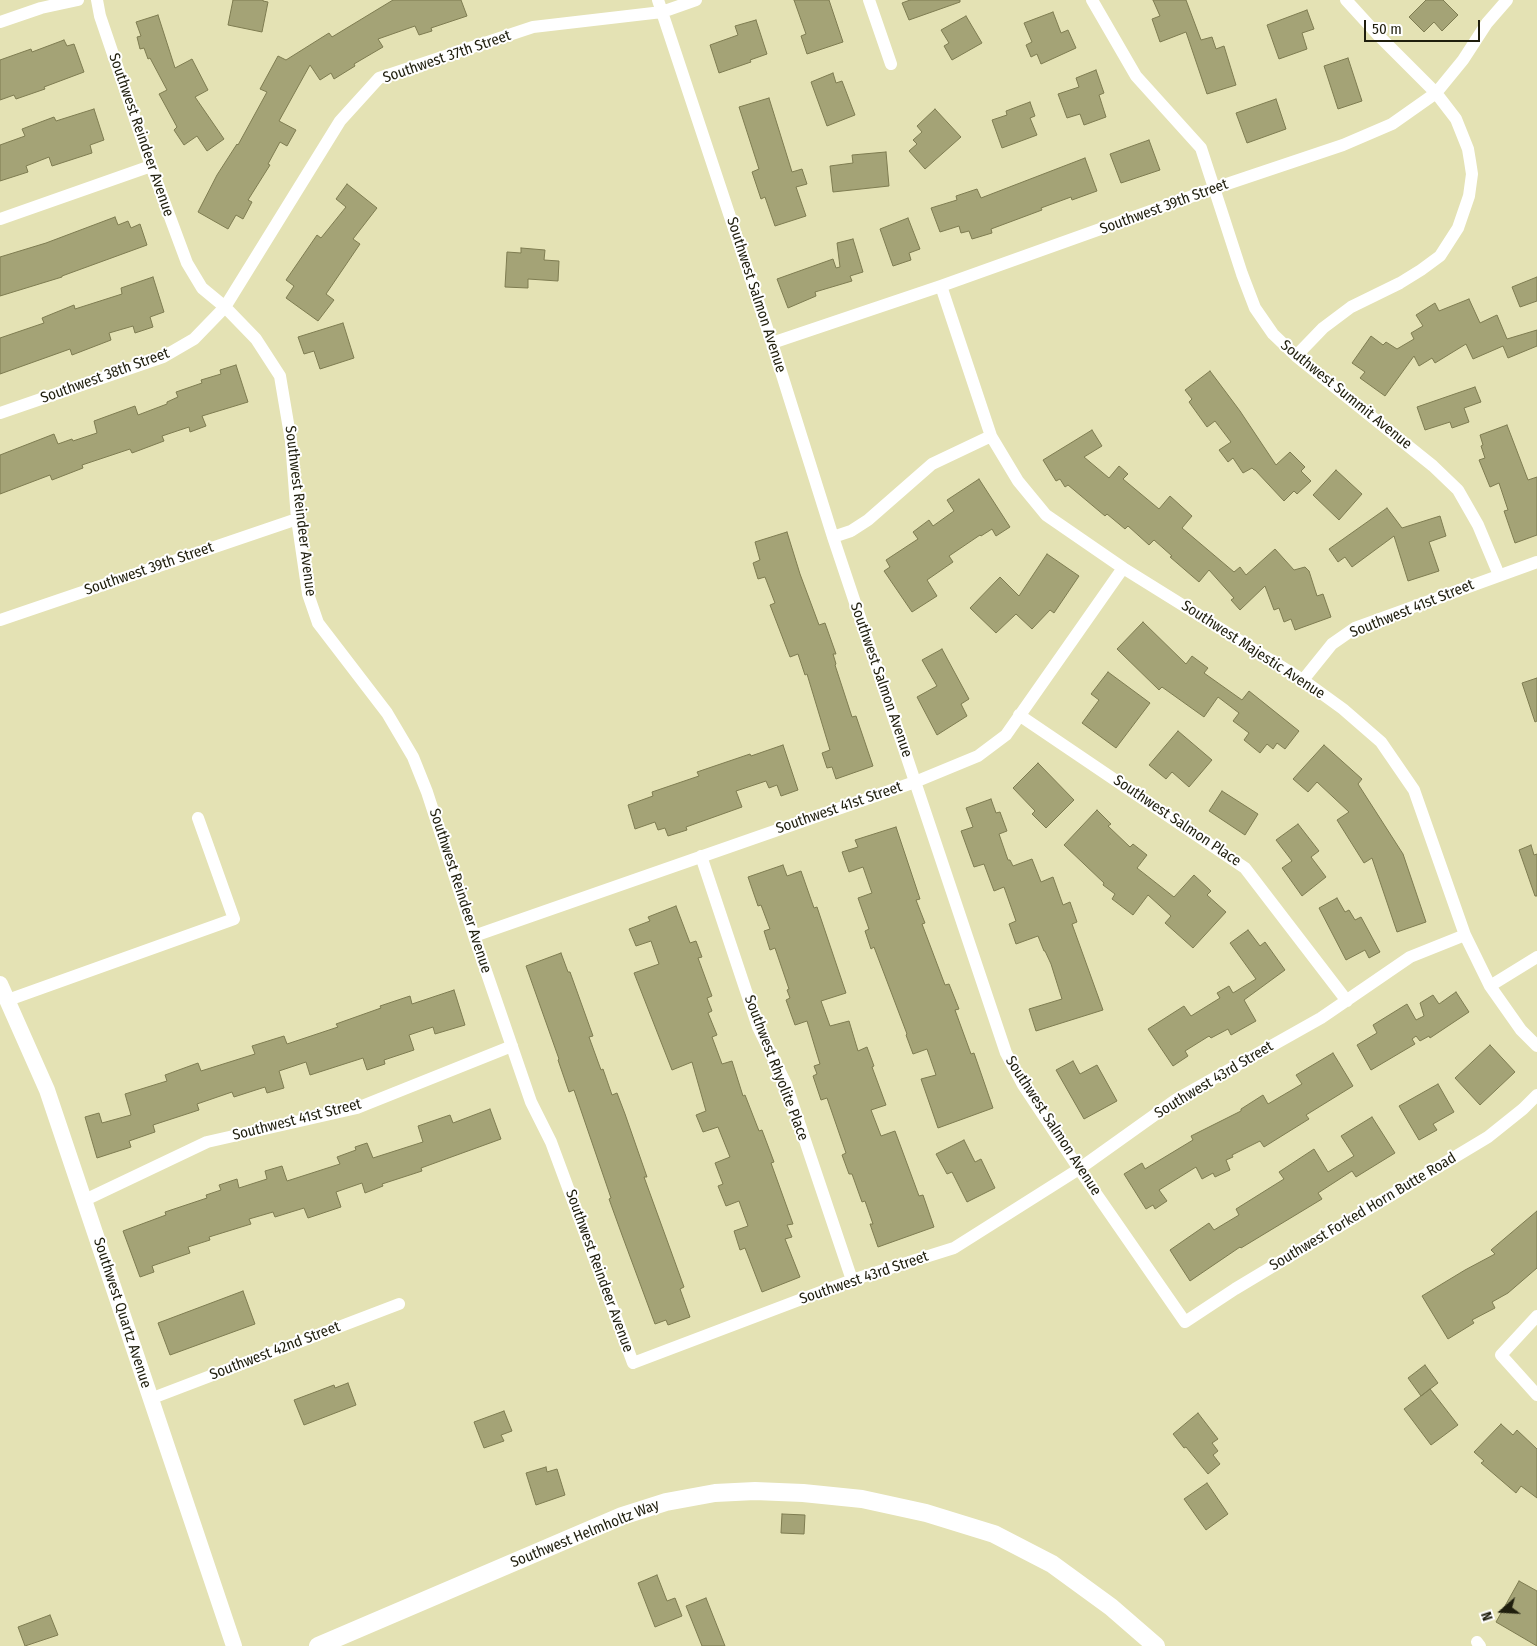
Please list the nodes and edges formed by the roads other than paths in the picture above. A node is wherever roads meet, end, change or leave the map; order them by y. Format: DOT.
graph roads {
  1 [pos="78,0"];
  2 [pos="97,0"];
  3 [pos="696,0"];
  4 [pos="869,0"];
  5 [pos="1092,0"];
  6 [pos="1346,0"];
  7 [pos="1508,0"];
  8 [pos="660,6"];
  9 [pos="0,22"];
  10 [pos="892,64"];
  11 [pos="1436,93"];
  12 [pos="151,166"];
  13 [pos="1215,188"];
  14 [pos="0,219"];
  15 [pos="941,286"];
  16 [pos="224,307"];
  17 [pos="772,343"];
  18 [pos="1296,356"];
  19 [pos="0,413"];
  20 [pos="991,436"];
  21 [pos="297,519"];
  22 [pos="833,537"];
  23 [pos="1537,562"];
  24 [pos="1123,568"];
  25 [pos="1499,575"];
  26 [pos="0,620"];
  27 [pos="1303,680"];
  28 [pos="1019,715"];
  29 [pos="915,782"];
  30 [pos="198,818"];
  31 [pos="701,856"];
  32 [pos="1465,935"];
  33 [pos="474,936"];
  34 [pos="1537,957"];
  35 [pos="0,984"];
  36 [pos="1490,986"];
  37 [pos="8,1000"];
  38 [pos="1347,1001"];
  39 [pos="512,1046"];
  40 [pos="1537,1046"];
  41 [pos="1537,1095"];
  42 [pos="1079,1169"];
  43 [pos="85,1200"];
  44 [pos="852,1280"];
  45 [pos="399,1304"];
  46 [pos="1537,1316"];
  47 [pos="1185,1322"];
  48 [pos="633,1362"];
  49 [pos="1537,1395"];
  50 [pos="150,1399"];
  51 [pos="234,1646"];
  52 [pos="318,1646"];
  53 [pos="1156,1646"];
  1 -- 9 [label="street"];
  2 -- 12 [label="street, Southwest Reindeer Avenue"];
  3 -- 8 [label="street, Southwest 37th Street"];
  4 -- 10 [label="street"];
  5 -- 13 [label="street, Southwest Summit Avenue"];
  6 -- 11 [label="street"];
  7 -- 11 [label="street, Southwest 39th Street"];
  8 -- 16 [label="street, Southwest 37th Street"];
  8 -- 17 [label="street, Southwest Salmon Avenue"];
  11 -- 13 [label="street, Southwest 39th Street"];
  11 -- 18 [label="street"];
  12 -- 14 [label="street"];
  12 -- 16 [label="street, Southwest Reindeer Avenue"];
  13 -- 15 [label="street, Southwest 39th Street"];
  13 -- 18 [label="street, Southwest Summit Avenue"];
  15 -- 17 [label="street, Southwest 39th Street"];
  15 -- 20 [label="street, Southwest Majestic Avenue"];
  16 -- 19 [label="street, Southwest 38th Street"];
  16 -- 21 [label="street, Southwest Reindeer Avenue"];
  17 -- 22 [label="street, Southwest Salmon Avenue"];
  18 -- 25 [label="street, Southwest Summit Avenue"];
  20 -- 22 [label="street"];
  20 -- 24 [label="street, Southwest Majestic Avenue"];
  21 -- 26 [label="street, Southwest 39th Street"];
  21 -- 33 [label="street, Southwest Reindeer Avenue"];
  22 -- 29 [label="street, Southwest Salmon Avenue"];
  23 -- 25 [label="street, Southwest 41st Street"];
  24 -- 27 [label="street, Southwest Majestic Avenue"];
  24 -- 28 [label="street, Southwest 41st Street"];
  25 -- 27 [label="street, Southwest 41st Street"];
  27 -- 32 [label="street, Southwest Majestic Avenue"];
  28 -- 29 [label="street, Southwest 41st Street"];
  28 -- 38 [label="street, Southwest Salmon Place"];
  29 -- 31 [label="street, Southwest 41st Street"];
  29 -- 42 [label="street, Southwest Salmon Avenue"];
  30 -- 37 [label="street"];
  31 -- 33 [label="street, Southwest 41st Street"];
  31 -- 44 [label="street, Southwest Rhyolite Place"];
  32 -- 36 [label="street, Southwest Majestic Avenue"];
  32 -- 38 [label="street, Southwest 43rd Street"];
  33 -- 39 [label="street, Southwest Reindeer Avenue"];
  34 -- 36 [label="street"];
  35 -- 37 [label="street, Southwest Quartz Avenue"];
  36 -- 40 [label="street, Southwest Majestic Avenue"];
  37 -- 43 [label="street, Southwest Quartz Avenue"];
  38 -- 42 [label="street, Southwest 43rd Street"];
  39 -- 43 [label="street, Southwest 41st Street"];
  39 -- 48 [label="street, Southwest Reindeer Avenue"];
  41 -- 47 [label="street, Southwest Forked Horn Butte Road"];
  42 -- 44 [label="street, Southwest 43rd Street"];
  42 -- 47 [label="street, Southwest Salmon Avenue"];
  43 -- 50 [label="street, Southwest Quartz Avenue"];
  44 -- 48 [label="street, Southwest 43rd Street"];
  45 -- 50 [label="street, Southwest 42nd Street"];
  46 -- 49 [label="street"];
  50 -- 51 [label="street, Southwest Quartz Avenue"];
  52 -- 53 [label="main road, Southwest Helmholtz Way"];
}
